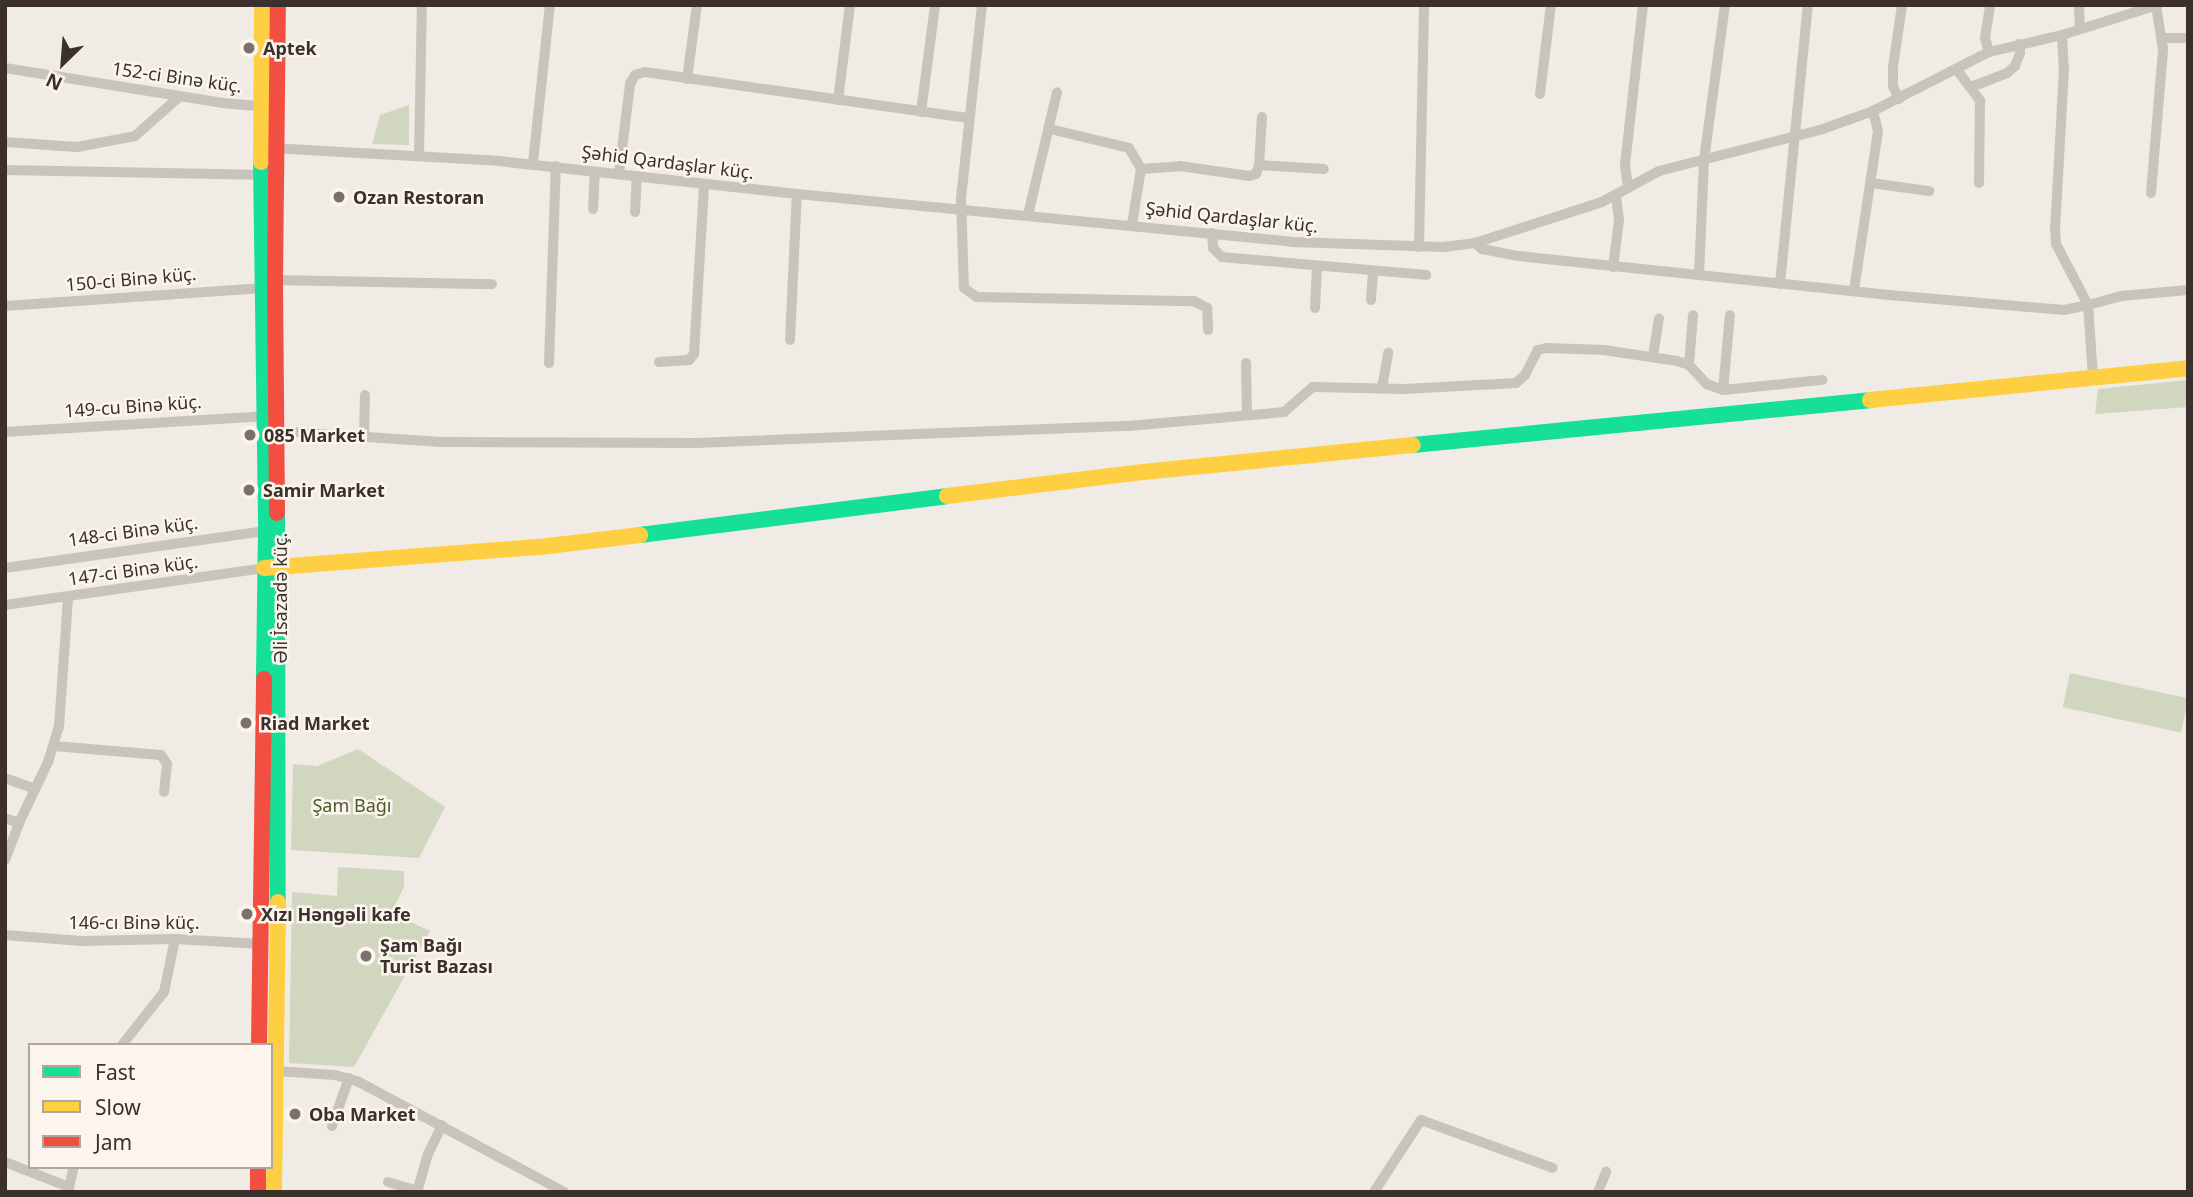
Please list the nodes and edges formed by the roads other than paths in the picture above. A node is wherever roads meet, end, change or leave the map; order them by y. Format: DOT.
graph roads {
  1 [pos="262,5"];
  2 [pos="278,5"];
  3 [pos="422,5"];
  4 [pos="550,5"];
  5 [pos="697,5"];
  6 [pos="850,5"];
  7 [pos="935,5"];
  8 [pos="982,5"];
  9 [pos="1424,5"];
  10 [pos="1551,5"];
  11 [pos="1643,5"];
  12 [pos="1725,5"];
  13 [pos="1808,5"];
  14 [pos="1902,5"];
  15 [pos="1990,5"];
  16 [pos="2079,5"];
  17 [pos="2157,6"];
  18 [pos="2080,29"];
  19 [pos="2062,35"];
  20 [pos="2161,38"];
  21 [pos="2188,38"];
  22 [pos="2019,44"];
  23 [pos="1989,52"];
  24 [pos="5,68"];
  25 [pos="1957,70"];
  26 [pos="687,79"];
  27 [pos="1971,87"];
  28 [pos="1057,92"];
  29 [pos="1540,94"];
  30 [pos="180,96"];
  31 [pos="1899,99"];
  32 [pos="838,100"];
  33 [pos="261,106"];
  34 [pos="1873,111"];
  35 [pos="921,112"];
  36 [pos="1262,117"];
  37 [pos="968,118"];
  38 [pos="1051,129"];
  39 [pos="1794,136"];
  40 [pos="5,142"];
  41 [pos="268,148"];
  42 [pos="419,155"];
  43 [pos="1704,160"];
  44 [pos="533,163"];
  45 [pos="1259,165"];
  46 [pos="556,166"];
  47 [pos="1141,169"];
  48 [pos="1324,169"];
  49 [pos="5,170"];
  50 [pos="595,172"];
  51 [pos="619,174"];
  52 [pos="268,175"];
  53 [pos="637,176"];
  54 [pos="1871,183"];
  55 [pos="1979,183"];
  56 [pos="704,184"];
  57 [pos="1628,187"];
  58 [pos="1929,191"];
  59 [pos="2151,193"];
  60 [pos="797,194"];
  61 [pos="1616,196"];
  62 [pos="593,209"];
  63 [pos="961,209"];
  64 [pos="635,212"];
  65 [pos="1028,215"];
  66 [pos="1132,224"];
  67 [pos="1212,233"];
  68 [pos="1475,243"];
  69 [pos="1419,247"];
  70 [pos="1317,267"];
  71 [pos="1614,267"];
  72 [pos="1373,271"];
  73 [pos="1426,275"];
  74 [pos="1699,275"];
  75 [pos="268,284"];
  76 [pos="492,284"];
  77 [pos="1780,284"];
  78 [pos="1854,290"];
  79 [pos="2188,290"];
  80 [pos="1371,300"];
  81 [pos="2088,305"];
  82 [pos="5,306"];
  83 [pos="1315,307"];
  84 [pos="1693,315"];
  85 [pos="1730,315"];
  86 [pos="1659,318"];
  87 [pos="1208,330"];
  88 [pos="790,340"];
  89 [pos="1388,353"];
  90 [pos="1653,356"];
  91 [pos="659,362"];
  92 [pos="549,363"];
  93 [pos="1246,363"];
  94 [pos="1689,365"];
  95 [pos="2188,368"];
  96 [pos="2093,377"];
  97 [pos="1822,380"];
  98 [pos="1382,388"];
  99 [pos="1723,390"];
  100 [pos="365,395"];
  101 [pos="1247,415"];
  102 [pos="264,416"];
  103 [pos="279,431"];
  104 [pos="5,432"];
  105 [pos="364,438"];
  106 [pos="273,531"];
  107 [pos="272,567"];
  108 [pos="5,568"];
  109 [pos="68,597"];
  110 [pos="5,605"];
  111 [pos="54,746"];
  112 [pos="5,778"];
  113 [pos="35,789"];
  114 [pos="164,792"];
  115 [pos="5,818"];
  116 [pos="19,823"];
  117 [pos="5,860"];
  118 [pos="5,935"];
  119 [pos="175,939"];
  120 [pos="262,944"];
  121 [pos="124,1043"];
  122 [pos="259,1043"];
  123 [pos="273,1071"];
  124 [pos="349,1078"];
  125 [pos="442,1125"];
  126 [pos="332,1126"];
  127 [pos="5,1162"];
  128 [pos="1553,1168"];
  129 [pos="74,1169"];
  130 [pos="258,1169"];
  131 [pos="1606,1172"];
  132 [pos="388,1182"];
  133 [pos="69,1189"];
  134 [pos="563,1191"];
  135 [pos="258,1192"];
  136 [pos="274,1192"];
  137 [pos="417,1192"];
  138 [pos="1374,1192"];
  139 [pos="1598,1192"];
  1 -- 33 [label="main road, Əli İsazadə küç."];
  2 -- 41 [label="main road, Əli İsazadə küç."];
  3 -- 42 [label="street"];
  4 -- 44 [label="street"];
  5 -- 26 [label="street"];
  6 -- 32 [label="street"];
  7 -- 35 [label="street"];
  8 -- 37 [label="street"];
  9 -- 69 [label="street"];
  10 -- 29 [label="street"];
  11 -- 57 [label="street"];
  12 -- 43 [label="street"];
  13 -- 39 [label="street"];
  14 -- 31 [label="street"];
  15 -- 23 [label="street"];
  16 -- 18 [label="street"];
  17 -- 18 [label="street, Şəhid Qardaşlar küç."];
  17 -- 20 [label="street"];
  18 -- 19 [label="street, Şəhid Qardaşlar küç."];
  19 -- 22 [label="street, Şəhid Qardaşlar küç."];
  19 -- 81 [label="street"];
  20 -- 21 [label="street"];
  20 -- 59 [label="street"];
  22 -- 23 [label="street, Şəhid Qardaşlar küç."];
  22 -- 27 [label="street"];
  23 -- 25 [label="street, Şəhid Qardaşlar küç."];
  24 -- 30 [label="street, 152-ci Binə küç."];
  25 -- 27 [label="street"];
  25 -- 31 [label="street, Şəhid Qardaşlar küç."];
  26 -- 32 [label="street"];
  26 -- 51 [label="street"];
  27 -- 55 [label="street"];
  28 -- 38 [label="street"];
  30 -- 33 [label="street, 152-ci Binə küç."];
  30 -- 40 [label="street"];
  31 -- 34 [label="street, Şəhid Qardaşlar küç."];
  32 -- 35 [label="street"];
  33 -- 41 [label="main road, Əli İsazadə küç."];
  34 -- 39 [label="street, Şəhid Qardaşlar küç."];
  34 -- 54 [label="street"];
  35 -- 37 [label="street"];
  36 -- 45 [label="street"];
  37 -- 63 [label="street"];
  38 -- 47 [label="street"];
  38 -- 65 [label="street"];
  39 -- 43 [label="street, Şəhid Qardaşlar küç."];
  39 -- 77 [label="street"];
  41 -- 42 [label="street, Şəhid Qardaşlar küç."];
  41 -- 52 [label="main road, Əli İsazadə küç."];
  42 -- 44 [label="street, Şəhid Qardaşlar küç."];
  43 -- 57 [label="street, Şəhid Qardaşlar küç."];
  43 -- 74 [label="street"];
  44 -- 46 [label="street, Şəhid Qardaşlar küç."];
  45 -- 47 [label="street"];
  45 -- 48 [label="street"];
  46 -- 50 [label="street, Şəhid Qardaşlar küç."];
  46 -- 92 [label="street"];
  47 -- 66 [label="street"];
  49 -- 52 [label="street"];
  50 -- 51 [label="street, Şəhid Qardaşlar küç."];
  50 -- 62 [label="street"];
  51 -- 53 [label="street, Şəhid Qardaşlar küç."];
  52 -- 75 [label="main road, Əli İsazadə küç."];
  53 -- 56 [label="street, Şəhid Qardaşlar küç."];
  53 -- 64 [label="street"];
  54 -- 58 [label="street"];
  54 -- 78 [label="street"];
  56 -- 60 [label="street, Şəhid Qardaşlar küç."];
  56 -- 91 [label="street"];
  57 -- 61 [label="street, Şəhid Qardaşlar küç."];
  60 -- 63 [label="street, Şəhid Qardaşlar küç."];
  60 -- 88 [label="street"];
  61 -- 68 [label="street, Şəhid Qardaşlar küç."];
  61 -- 71 [label="street"];
  63 -- 65 [label="street, Şəhid Qardaşlar küç."];
  63 -- 87 [label="street"];
  65 -- 66 [label="street, Şəhid Qardaşlar küç."];
  66 -- 67 [label="street, Şəhid Qardaşlar küç."];
  67 -- 69 [label="street, Şəhid Qardaşlar küç."];
  67 -- 70 [label="street"];
  68 -- 69 [label="street, Şəhid Qardaşlar küç."];
  68 -- 71 [label="street"];
  70 -- 72 [label="street"];
  70 -- 83 [label="street"];
  71 -- 74 [label="street"];
  72 -- 73 [label="street"];
  72 -- 80 [label="street"];
  74 -- 77 [label="street"];
  75 -- 76 [label="street, 150-ci Binə küç."];
  75 -- 82 [label="street, 150-ci Binə küç."];
  75 -- 102 [label="main road, Əli İsazadə küç."];
  75 -- 103 [label="main road, Əli İsazadə küç."];
  77 -- 78 [label="street"];
  78 -- 81 [label="street"];
  79 -- 81 [label="street"];
  81 -- 96 [label="street"];
  84 -- 94 [label="street"];
  85 -- 99 [label="street"];
  86 -- 90 [label="street"];
  89 -- 98 [label="street"];
  90 -- 94 [label="street"];
  90 -- 98 [label="street"];
  93 -- 101 [label="street"];
  94 -- 99 [label="street"];
  95 -- 96 [label="main road"];
  96 -- 107 [label="main road"];
  97 -- 99 [label="street"];
  98 -- 101 [label="street"];
  100 -- 105 [label="street"];
  101 -- 105 [label="street"];
  102 -- 104 [label="street, 149-cu Binə küç."];
  102 -- 106 [label="main road, Əli İsazadə küç."];
  103 -- 105 [label="street"];
  103 -- 106 [label="main road, Əli İsazadə küç."];
  106 -- 107 [label="main road, Əli İsazadə küç."];
  106 -- 108 [label="street, 148-ci Binə küç."];
  107 -- 109 [label="street, 147-ci Binə küç."];
  107 -- 120 [label="main road, Əli İsazadə küç."];
  107 -- 123 [label="main road, Əli İsazadə küç."];
  109 -- 110 [label="street, 147-ci Binə küç."];
  109 -- 111 [label="street"];
  111 -- 113 [label="street"];
  111 -- 114 [label="street"];
  112 -- 113 [label="street"];
  113 -- 116 [label="street"];
  115 -- 116 [label="street"];
  116 -- 117 [label="street"];
  118 -- 119 [label="street, 146-cı Binə küç."];
  119 -- 120 [label="street, 146-cı Binə küç."];
  119 -- 121 [label="street"];
  120 -- 122 [label="main road, Əli İsazadə küç."];
  123 -- 124 [label="street"];
  123 -- 136 [label="main road, Əli İsazadə küç."];
  124 -- 125 [label="street"];
  124 -- 126 [label="street"];
  125 -- 134 [label="street"];
  125 -- 137 [label="street"];
  127 -- 133 [label="street"];
  128 -- 138 [label="street"];
  129 -- 133 [label="street"];
  130 -- 135 [label="main road"];
  131 -- 139 [label="street"];
  132 -- 137 [label="street"];
}
